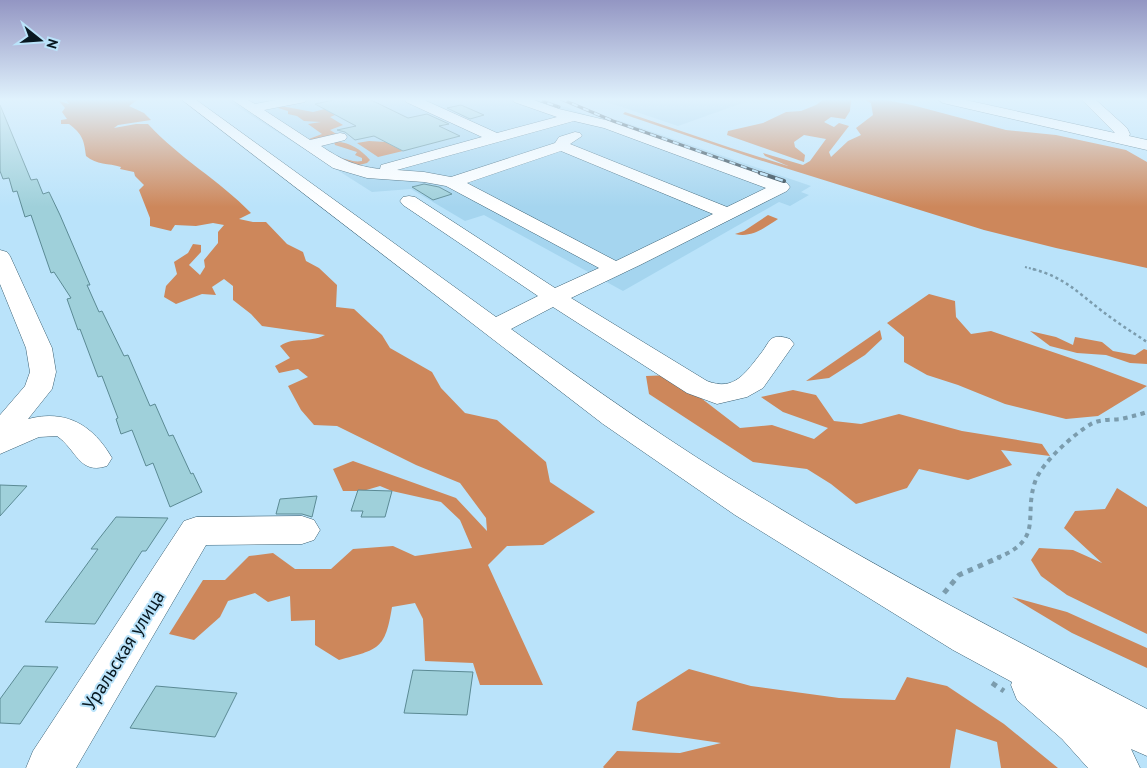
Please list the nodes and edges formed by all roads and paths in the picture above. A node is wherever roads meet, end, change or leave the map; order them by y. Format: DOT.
graph roads {
  1 [pos="235,135"];
  2 [pos="292,135"];
  3 [pos="489,135"];
  4 [pos="507,135"];
  5 [pos="579,135"];
  6 [pos="636,135"];
  7 [pos="1104,135"];
  8 [pos="1122,135"];
  9 [pos="340,137"];
  10 [pos="496,138"];
  11 [pos="1118,138"];
  12 [pos="308,145"];
  13 [pos="1147,145"];
  14 [pos="562,146"];
  15 [pos="365,173"];
  16 [pos="452,182"];
  17 [pos="409,201"];
  18 [pos="727,213"];
  19 [pos="0,256"];
  20 [pos="1025,268"];
  21 [pos="616,269"];
  22 [pos="554,297"];
  23 [pos="10,309"];
  24 [pos="494,328"];
  25 [pos="1147,342"];
  26 [pos="781,344"];
  27 [pos="1147,412"];
  28 [pos="0,434"];
  29 [pos="0,443"];
  30 [pos="96,458"];
  31 [pos="302,530"];
  32 [pos="950,626"];
  33 [pos="1147,733"];
  34 [pos="50,768"];
  35 [pos="1116,768"];
  1 -- 24 [label="street"];
  2 -- 12 [label="street"];
  3 -- 10 [label="street"];
  4 -- 10 [label="street"];
  5 -- 14 [label="street"];
  6 -- 18 [label="street"];
  7 -- 11 [label="street"];
  8 -- 11 [label="street"];
  9 -- 12 [label="street"];
  10 -- 15 [label="street"];
  11 -- 13 [label="street"];
  12 -- 15 [label="street"];
  14 -- 16 [label="street"];
  14 -- 18 [label="street"];
  15 -- 16 [label="street"];
  16 -- 21 [label="street"];
  17 -- 22 [label="street"];
  18 -- 21 [label="street"];
  19 -- 23 [label="street"];
  20 -- 25 [label="path"];
  21 -- 22 [label="street"];
  22 -- 24 [label="street"];
  22 -- 26 [label="street"];
  23 -- 28 [label="street"];
  24 -- 32 [label="street"];
  27 -- 32 [label="path"];
  29 -- 30 [label="street"];
  31 -- 34 [label="street, Уральская улица"];
  32 -- 33 [label="street"];
  32 -- 35 [label="street"];
}
